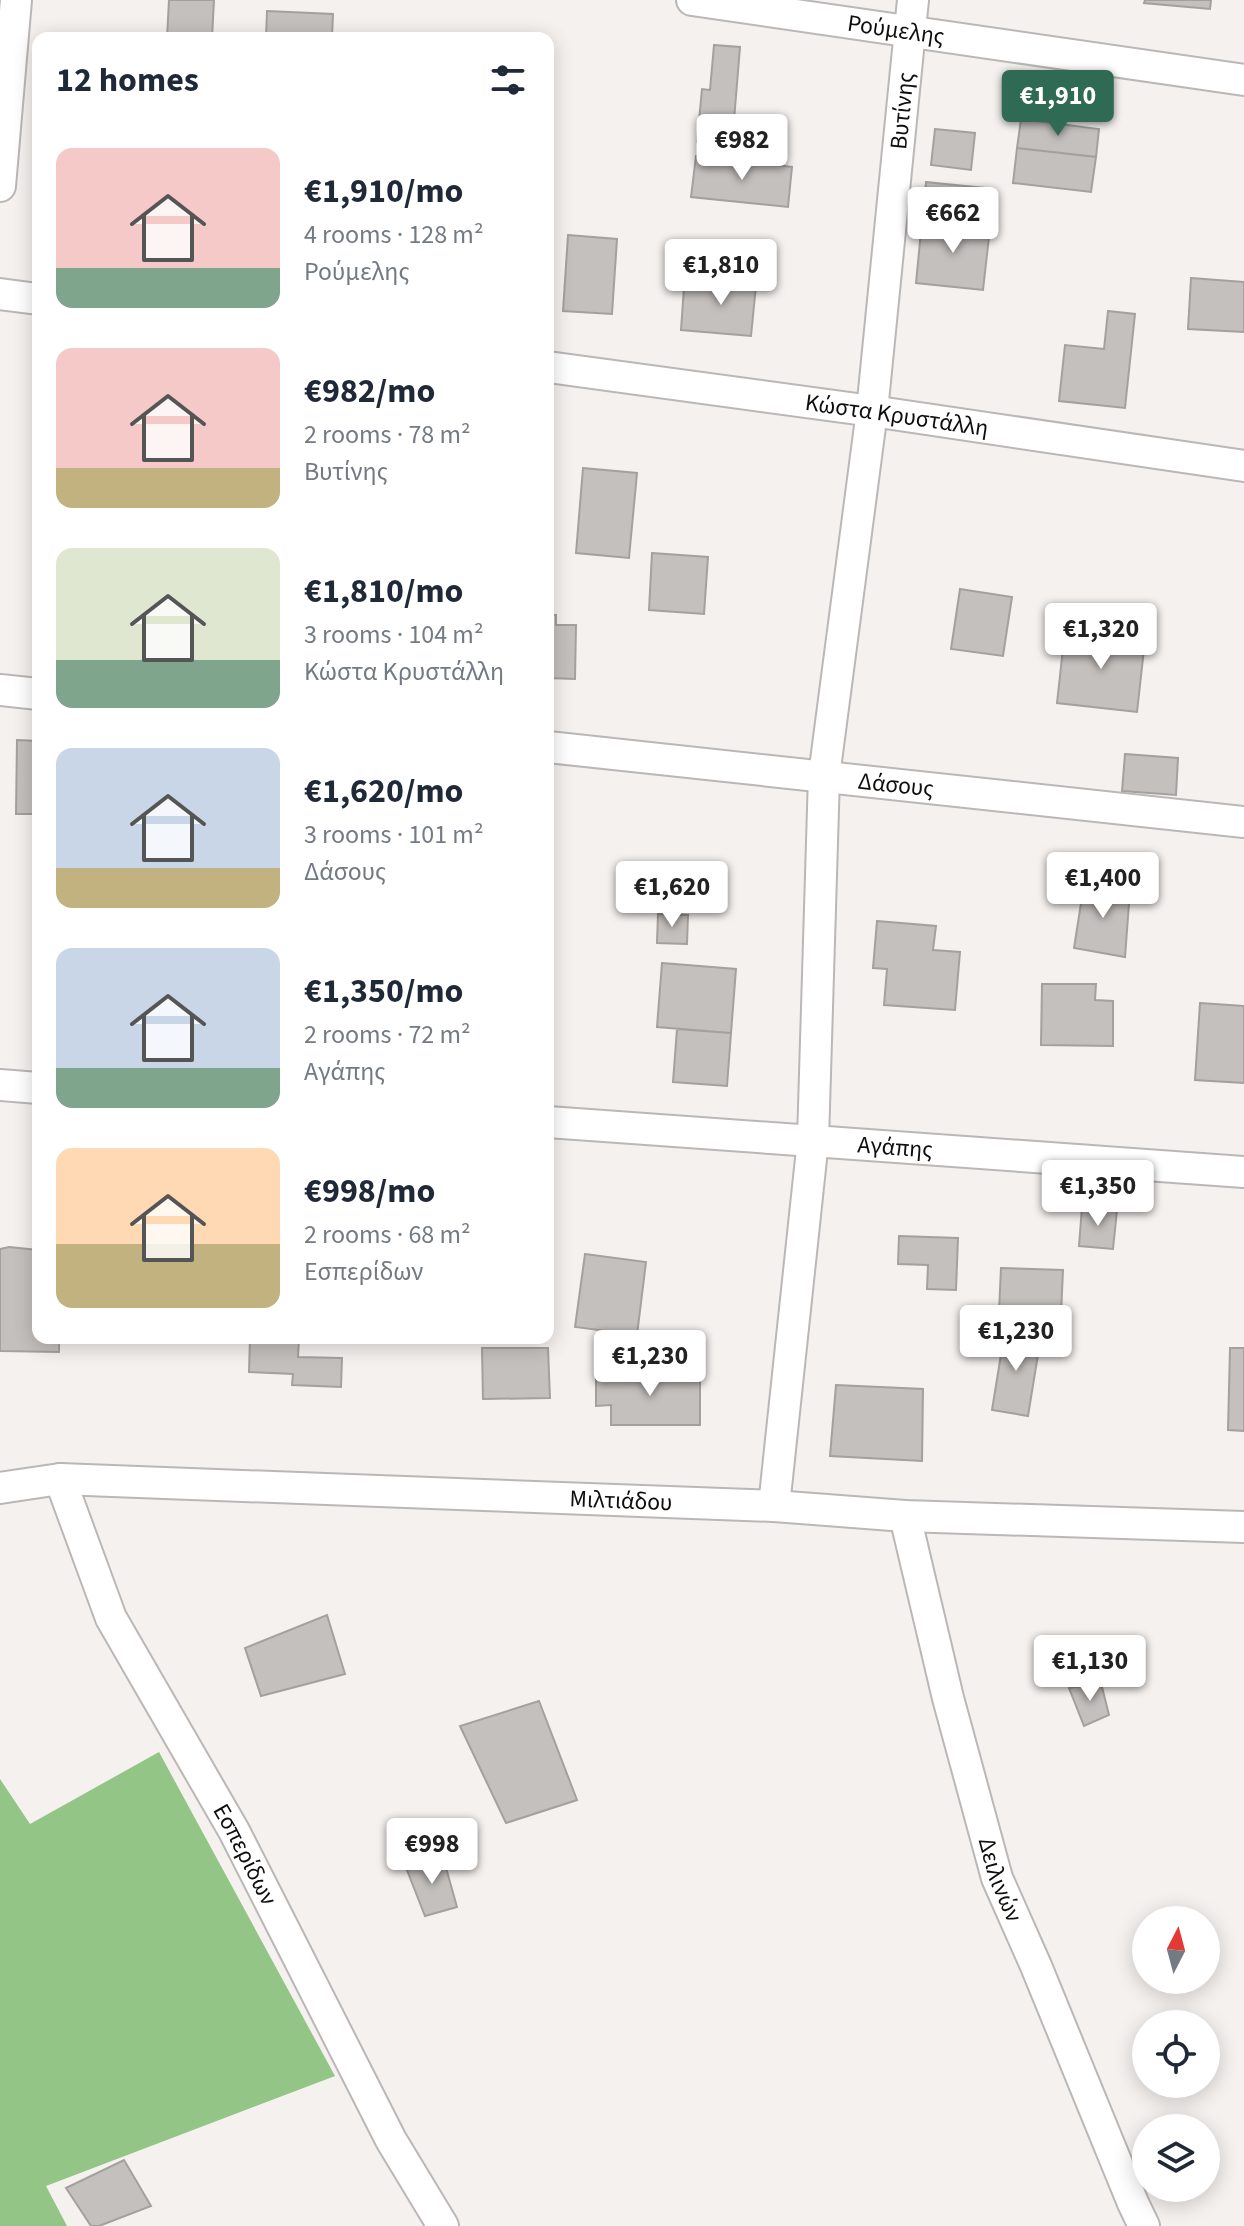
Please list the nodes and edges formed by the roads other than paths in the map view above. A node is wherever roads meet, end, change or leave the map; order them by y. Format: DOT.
graph roads {
  1 [pos="16,0"];
  2 [pos="692,0"];
  3 [pos="913,0"];
  4 [pos="910,32"];
  5 [pos="1244,80"];
  6 [pos="0,186"];
  7 [pos="0,294"];
  8 [pos="32,298"];
  9 [pos="554,368"];
  10 [pos="872,411"];
  11 [pos="1244,466"];
  12 [pos="0,690"];
  13 [pos="32,693"];
  14 [pos="554,748"];
  15 [pos="824,776"];
  16 [pos="1244,822"];
  17 [pos="0,1085"];
  18 [pos="32,1088"];
  19 [pos="554,1122"];
  20 [pos="813,1140"];
  21 [pos="1244,1172"];
  22 [pos="60,1479"];
  23 [pos="0,1488"];
  24 [pos="774,1506"];
  25 [pos="905,1516"];
  26 [pos="1244,1527"];
  27 [pos="443,2226"];
  28 [pos="1144,2226"];
  1 -- 6 [label="street"];
  2 -- 4 [label="street, Ρούμελης"];
  3 -- 4 [label="street, Βυτίνης"];
  4 -- 5 [label="street, Ρούμελης"];
  4 -- 10 [label="street, Βυτίνης"];
  7 -- 8 [label="street"];
  9 -- 10 [label="street, Κώστα Κρυστάλλη"];
  10 -- 11 [label="street, Κώστα Κρυστάλλη"];
  10 -- 15 [label="street, Βυτίνης"];
  12 -- 13 [label="street"];
  14 -- 15 [label="street, Δάσους"];
  15 -- 16 [label="street, Δάσους"];
  15 -- 20 [label="street, Βυτίνης"];
  17 -- 18 [label="street"];
  19 -- 20 [label="street, Αγάπης"];
  20 -- 21 [label="street, Αγάπης"];
  20 -- 24 [label="street, Βυτίνης"];
  22 -- 23 [label="street, Μιλτιάδου"];
  22 -- 24 [label="street, Μιλτιάδου"];
  22 -- 27 [label="street, Εσπερίδων"];
  24 -- 25 [label="street, Μιλτιάδου"];
  25 -- 26 [label="street, Μιλτιάδου"];
  25 -- 28 [label="street, Δειλινών"];
}
